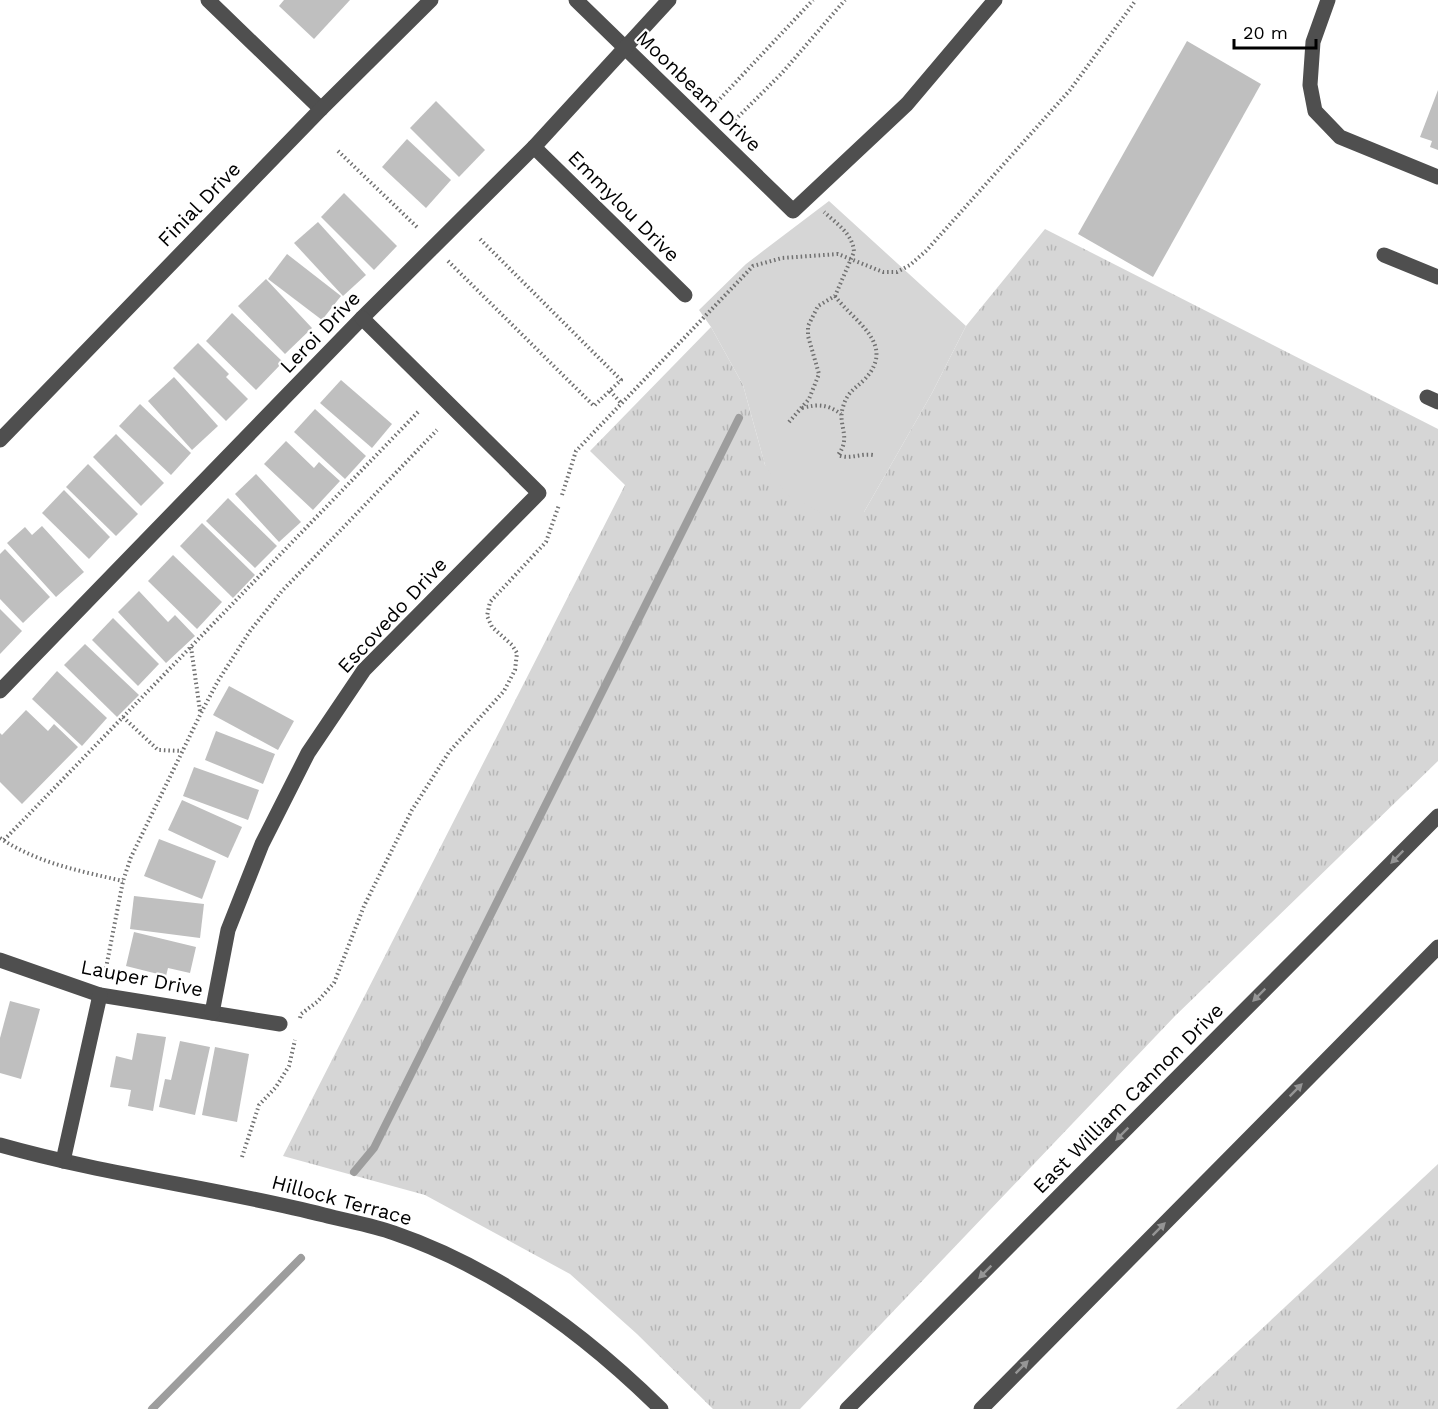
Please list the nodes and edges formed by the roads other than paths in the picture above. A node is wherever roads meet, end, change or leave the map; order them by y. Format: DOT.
graph roads {
  1 [pos="207,0"];
  2 [pos="431,0"];
  3 [pos="576,0"];
  4 [pos="669,0"];
  5 [pos="994,0"];
  6 [pos="1328,0"];
  7 [pos="625,48"];
  8 [pos="321,109"];
  9 [pos="534,147"];
  10 [pos="1438,177"];
  11 [pos="1384,255"];
  12 [pos="1438,277"];
  13 [pos="685,296"];
  14 [pos="362,318"];
  15 [pos="0,440"];
  16 [pos="0,691"];
  17 [pos="1438,816"];
  18 [pos="1438,947"];
  19 [pos="0,960"];
  20 [pos="100,995"];
  21 [pos="213,1013"];
  22 [pos="280,1024"];
  23 [pos="0,1144"];
  24 [pos="63,1161"];
  25 [pos="661,1409"];
  26 [pos="847,1409"];
  27 [pos="981,1409"];
  1 -- 8 [label="street"];
  2 -- 8 [label="street, Finial Drive"];
  3 -- 7 [label="street, Moonbeam Drive"];
  4 -- 7 [label="street, Leroi Drive"];
  5 -- 7 [label="street, Moonbeam Drive"];
  6 -- 10 [label="street"];
  7 -- 9 [label="street, Leroi Drive"];
  8 -- 15 [label="street, Finial Drive"];
  9 -- 13 [label="street, Emmylou Drive"];
  9 -- 14 [label="street, Leroi Drive"];
  11 -- 12 [label="street"];
  14 -- 16 [label="street, Leroi Drive"];
  14 -- 21 [label="street, Escovedo Drive"];
  17 -- 26 [label="street, East William Cannon Drive, one-way"];
  27 -- 18 [label="street, one-way"];
  19 -- 20 [label="street, Lauper Drive"];
  20 -- 21 [label="street, Lauper Drive"];
  20 -- 24 [label="street"];
  21 -- 22 [label="street, Lauper Drive"];
  23 -- 24 [label="street, Hillock Terrace"];
  24 -- 25 [label="street, Hillock Terrace"];
}
